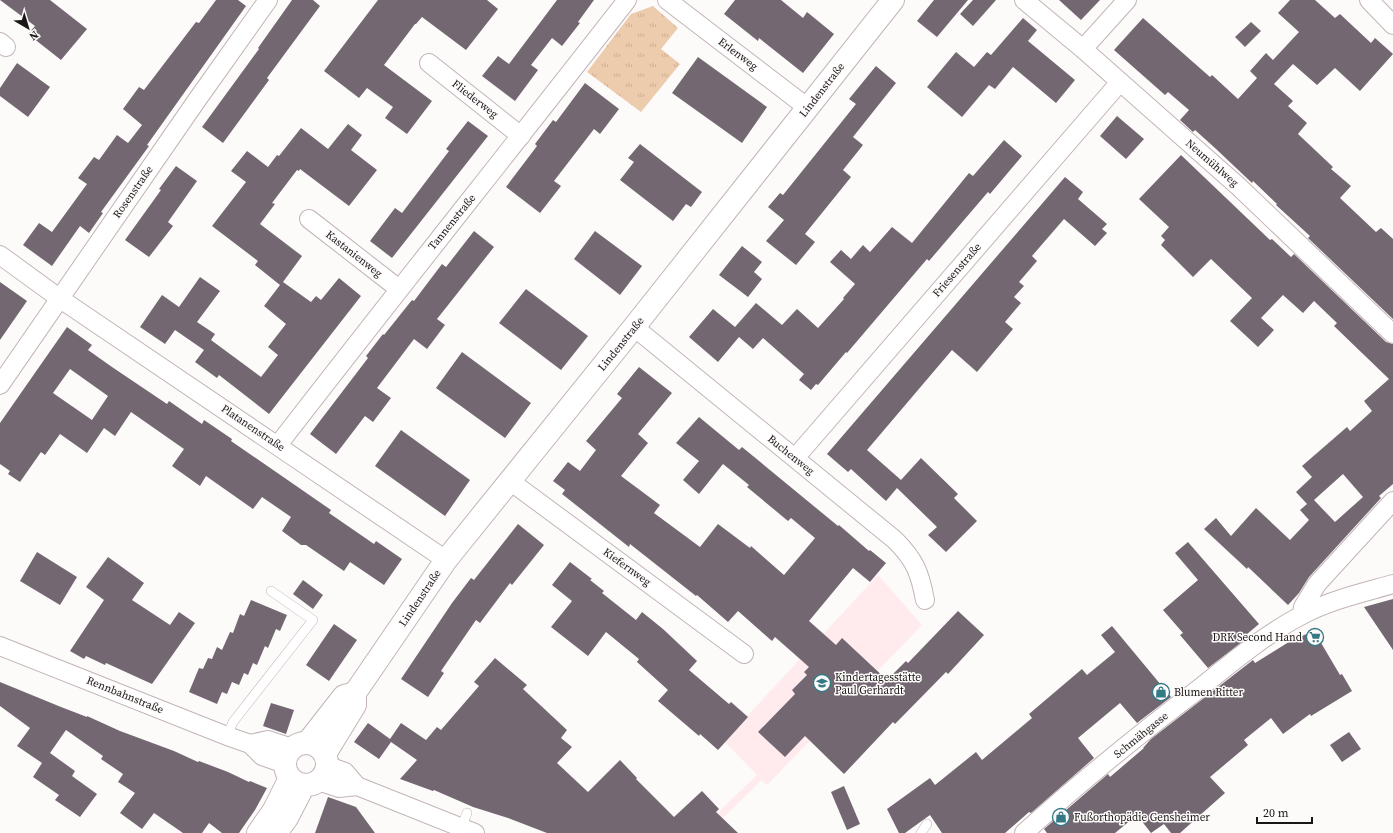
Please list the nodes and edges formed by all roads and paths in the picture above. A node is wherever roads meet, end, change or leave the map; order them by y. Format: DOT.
graph roads {
  1 [pos="268,0"];
  2 [pos="627,0"];
  3 [pos="667,0"];
  4 [pos="893,0"];
  5 [pos="1024,0"];
  6 [pos="1127,0"];
  7 [pos="1369,0"];
  8 [pos="1393,24"];
  9 [pos="1083,49"];
  10 [pos="429,62"];
  11 [pos="1120,82"];
  12 [pos="808,108"];
  13 [pos="521,136"];
  14 [pos="309,218"];
  15 [pos="0,255"];
  16 [pos="399,289"];
  17 [pos="60,298"];
  18 [pos="634,327"];
  19 [pos="1393,334"];
  20 [pos="0,385"];
  21 [pos="278,445"];
  22 [pos="795,458"];
  23 [pos="510,481"];
  24 [pos="1393,501"];
  25 [pos="446,560"];
  26 [pos="1393,584"];
  27 [pos="271,591"];
  28 [pos="924,600"];
  29 [pos="1302,615"];
  30 [pos="0,646"];
  31 [pos="744,654"];
  32 [pos="227,736"];
  33 [pos="306,765"];
  34 [pos="468,824"];
  35 [pos="927,824"];
  36 [pos="258,833"];
  37 [pos="276,833"];
  38 [pos="921,833"];
  39 [pos="1024,833"];
  1 -- 17 [label="street, Rosenstraße"];
  2 -- 13 [label="street, Tannenstraße"];
  3 -- 12 [label="street, Erlenweg"];
  4 -- 12 [label="main road, Lindenstraße"];
  5 -- 9 [label="street, Neumühlweg"];
  6 -- 9 [label="street"];
  7 -- 8 [label="street"];
  9 -- 11 [label="street, Neumühlweg"];
  10 -- 13 [label="street, Fliederweg"];
  11 -- 19 [label="street, Neumühlweg"];
  11 -- 22 [label="street, Friesenstraße"];
  12 -- 18 [label="main road, Lindenstraße"];
  13 -- 16 [label="street, Tannenstraße"];
  14 -- 16 [label="street, Kastanienweg"];
  15 -- 17 [label="street, Platanenstraße"];
  16 -- 21 [label="street, Tannenstraße"];
  17 -- 20 [label="street, Rosenstraße"];
  17 -- 21 [label="street, Platanenstraße"];
  18 -- 22 [label="street, Buchenweg"];
  18 -- 23 [label="main road, Lindenstraße"];
  21 -- 25 [label="street, Platanenstraße"];
  22 -- 28 [label="street, Buchenweg"];
  23 -- 25 [label="main road, Lindenstraße"];
  23 -- 31 [label="street, Kiefernweg"];
  24 -- 29 [label="street"];
  25 -- 33 [label="main road, Lindenstraße"];
  26 -- 29 [label="street, Schmähgasse"];
  27 -- 32 [label="lane"];
  29 -- 39 [label="street, Schmähgasse"];
  30 -- 32 [label="street, Rennbahnstraße"];
  32 -- 33 [label="street, Rennbahnstraße"];
  33 -- 34 [label="street, Rennbahnstraße"];
  33 -- 36 [label="main road, Lindenstraße"];
  33 -- 37 [label="main road, Lindenstraße"];
  35 -- 38 [label="lane"];
}
